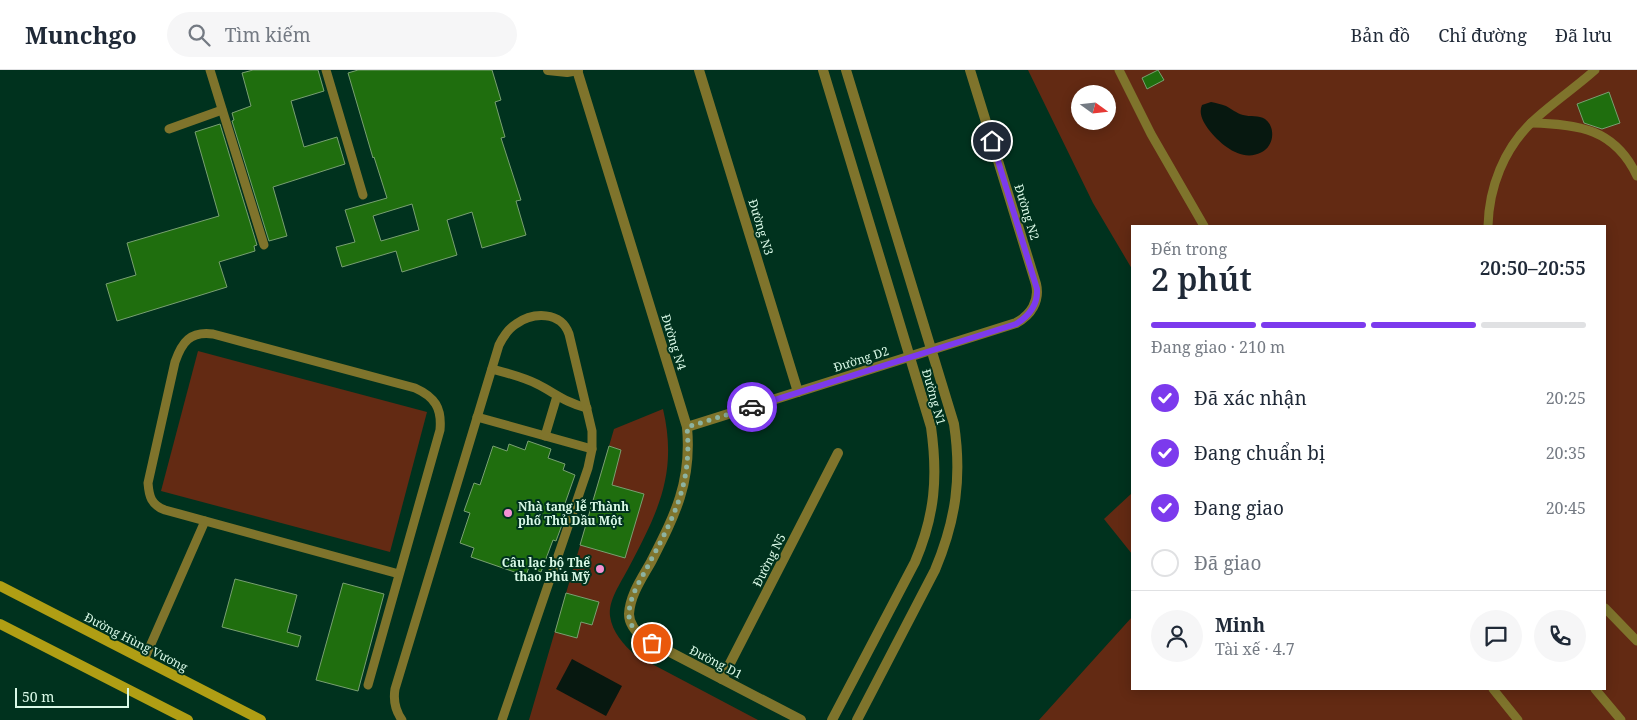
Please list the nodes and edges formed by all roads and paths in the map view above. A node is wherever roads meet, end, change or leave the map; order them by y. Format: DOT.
graph roads {
  1 [pos="210,70"];
  2 [pos="326,70"];
  3 [pos="548,70"];
  4 [pos="577,70"];
  5 [pos="699,70"];
  6 [pos="824,70"];
  7 [pos="846,70"];
  8 [pos="970,70"];
  9 [pos="1119,70"];
  10 [pos="1595,70"];
  11 [pos="222,110"];
  12 [pos="1531,123"];
  13 [pos="169,129"];
  14 [pos="1637,176"];
  15 [pos="363,195"];
  16 [pos="1203,225"];
  17 [pos="1488,225"];
  18 [pos="264,245"];
  19 [pos="1035,305"];
  20 [pos="931,350"];
  21 [pos="910,357"];
  22 [pos="492,369"];
  23 [pos="798,392"];
  24 [pos="557,396"];
  25 [pos="587,408"];
  26 [pos="477,417"];
  27 [pos="687,427"];
  28 [pos="545,436"];
  29 [pos="592,449"];
  30 [pos="838,453"];
  31 [pos="205,521"];
  32 [pos="399,574"];
  33 [pos="0,586"];
  34 [pos="1606,609"];
  35 [pos="629,617"];
  36 [pos="0,624"];
  37 [pos="1637,641"];
  38 [pos="144,660"];
  39 [pos="722,679"];
  40 [pos="368,685"];
  41 [pos="1494,690"];
  42 [pos="1596,690"];
  43 [pos="188,720"];
  44 [pos="261,720"];
  45 [pos="402,720"];
  46 [pos="502,720"];
  47 [pos="801,720"];
  48 [pos="832,720"];
  49 [pos="857,720"];
  50 [pos="1518,720"];
  51 [pos="1621,720"];
  1 -- 11 [label="lane"];
  2 -- 15 [label="lane"];
  3 -- 4 [label="street"];
  4 -- 27 [label="street, Đường N4"];
  5 -- 23 [label="street, Đường N3"];
  6 -- 21 [label="street, Đường N1"];
  7 -- 20 [label="street, Đường N1"];
  8 -- 19 [label="street, Đường N2"];
  9 -- 16 [label="lane"];
  10 -- 12 [label="lane"];
  11 -- 13 [label="lane"];
  11 -- 18 [label="lane"];
  12 -- 14 [label="lane"];
  12 -- 17 [label="lane"];
  19 -- 20 [label="street, Đường D2"];
  20 -- 21 [label="street, Đường D2"];
  20 -- 49 [label="street, Đường N1"];
  21 -- 23 [label="street, Đường D2"];
  21 -- 48 [label="street, Đường N1"];
  22 -- 24 [label="lane"];
  22 -- 25 [label="lane"];
  22 -- 26 [label="lane"];
  23 -- 27 [label="street, Đường D2"];
  24 -- 25 [label="lane"];
  24 -- 28 [label="lane"];
  25 -- 29 [label="lane"];
  26 -- 28 [label="lane"];
  26 -- 45 [label="lane"];
  27 -- 35 [label="street, Đường N4"];
  28 -- 29 [label="lane"];
  29 -- 46 [label="lane"];
  30 -- 39 [label="street, Đường N5"];
  31 -- 32 [label="lane"];
  31 -- 32 [label="lane"];
  31 -- 38 [label="lane"];
  32 -- 40 [label="lane"];
  33 -- 38 [label="main road, Đường Hùng Vương"];
  34 -- 37 [label="lane"];
  35 -- 39 [label="street, Đường D1"];
  36 -- 43 [label="main road"];
  38 -- 44 [label="main road, Đường Hùng Vương"];
  39 -- 47 [label="street, Đường D1"];
  41 -- 50 [label="lane"];
  42 -- 51 [label="lane"];
}
